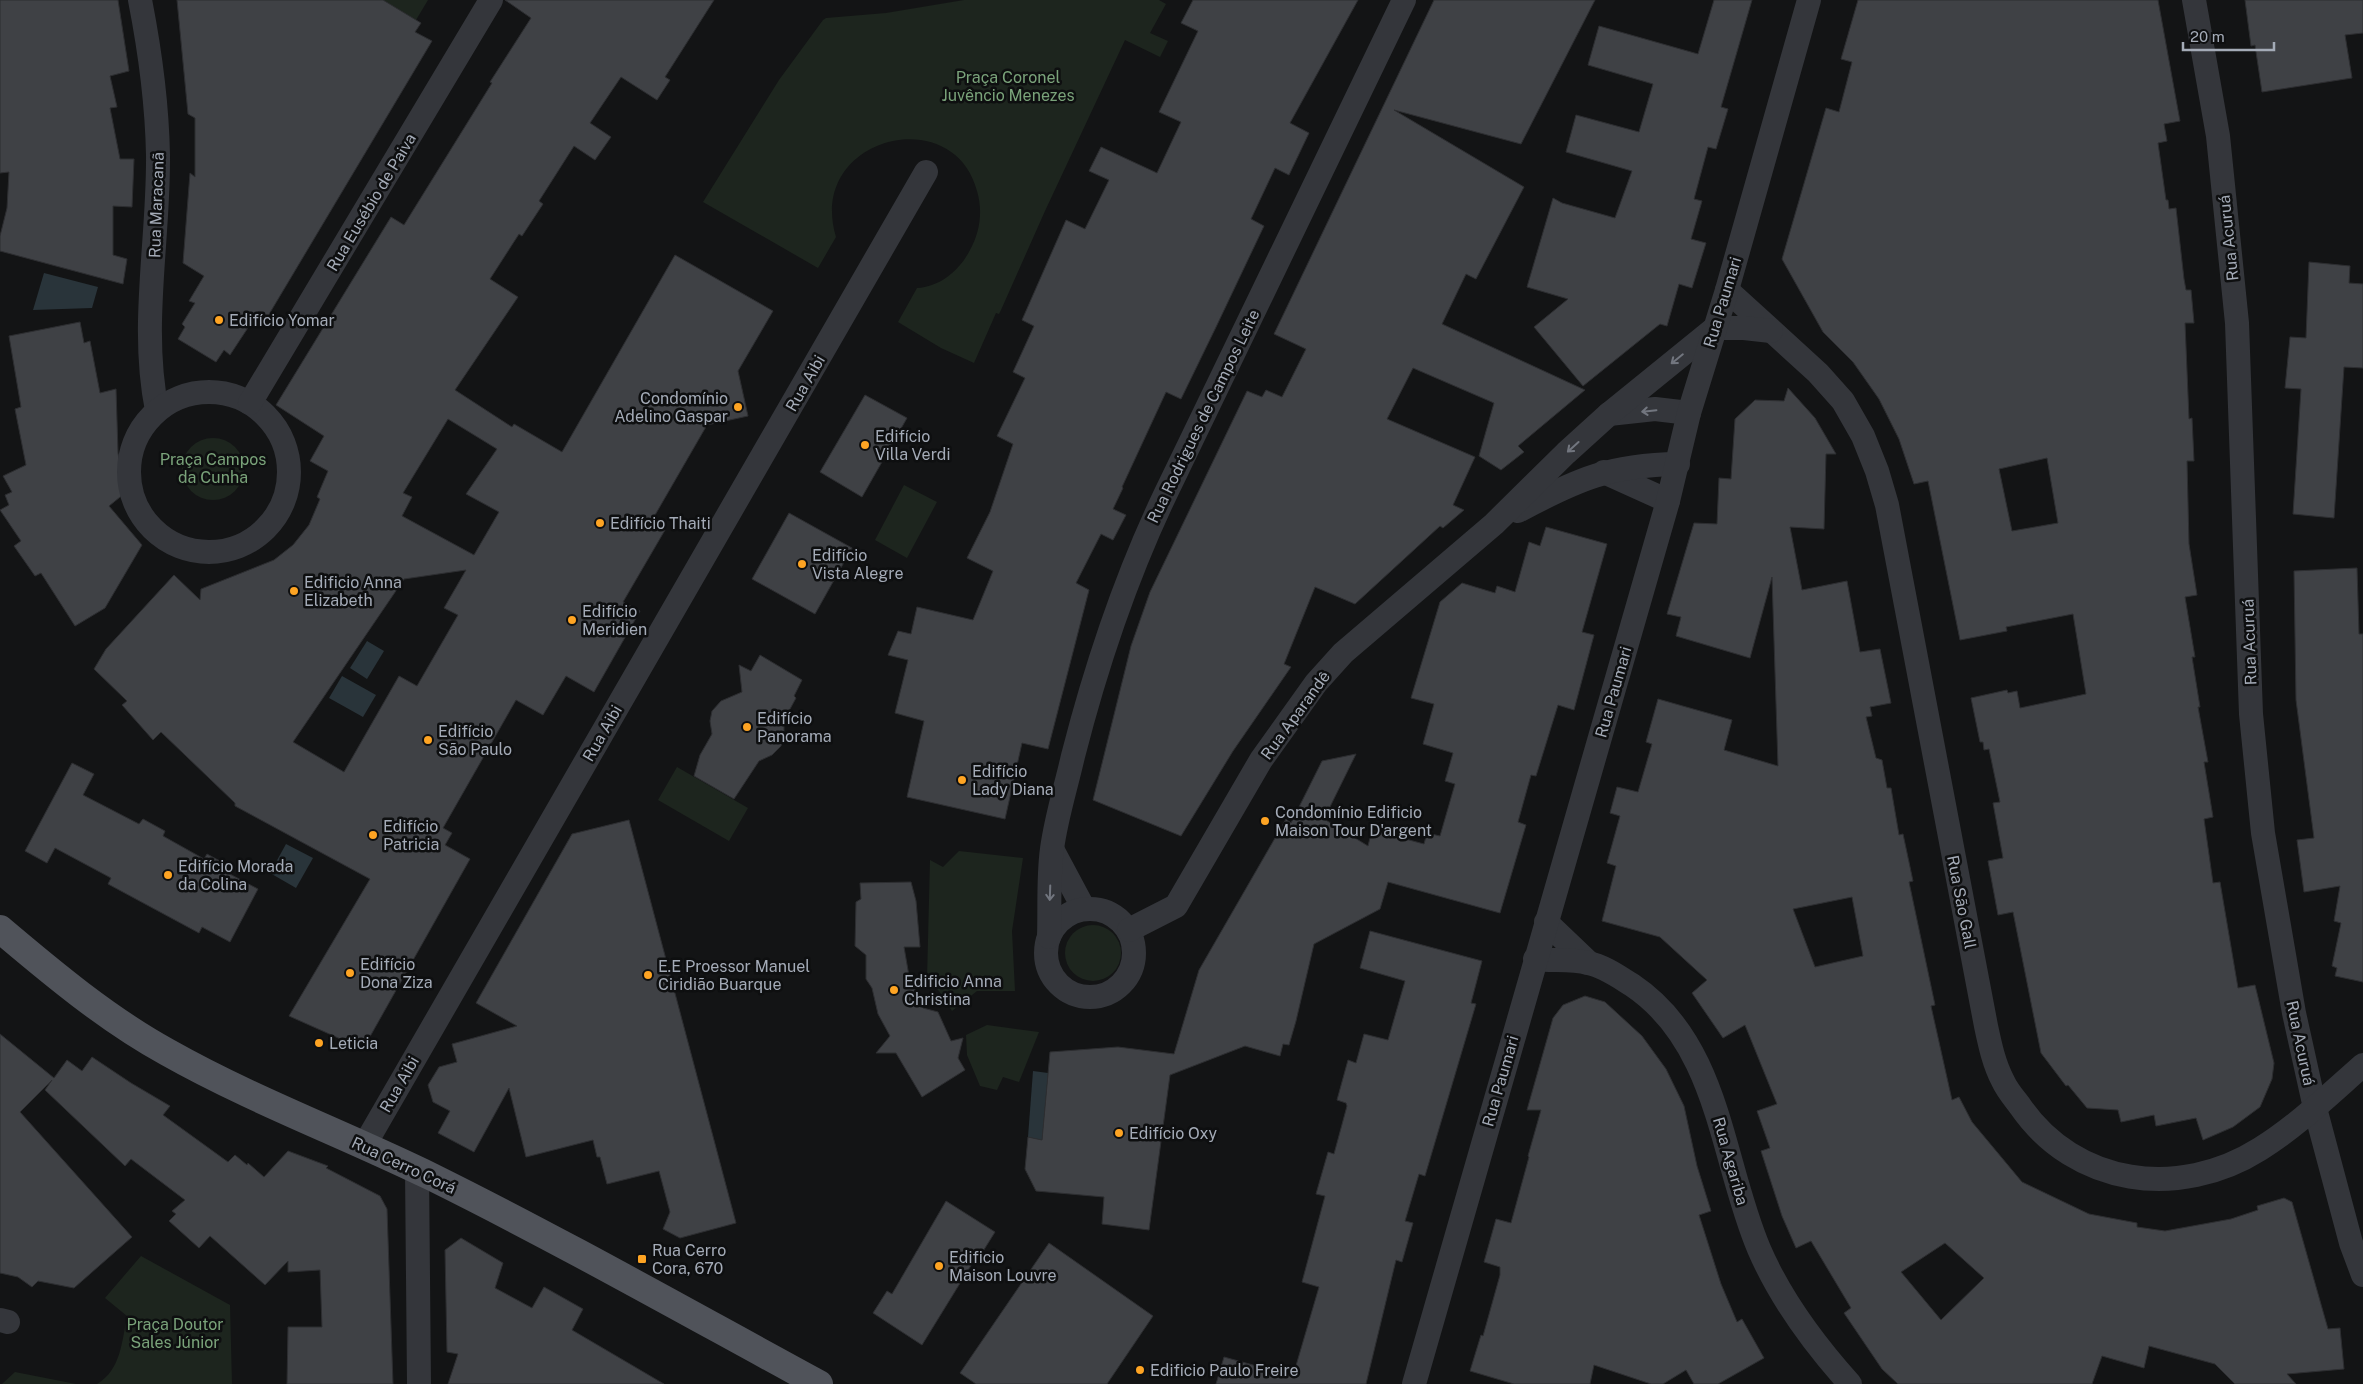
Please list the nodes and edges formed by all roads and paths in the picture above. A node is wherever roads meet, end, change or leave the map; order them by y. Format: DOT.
graph roads {
  1 [pos="140,0"];
  2 [pos="491,0"];
  3 [pos="1404,0"];
  4 [pos="1809,0"];
  5 [pos="2194,0"];
  6 [pos="926,172"];
  7 [pos="1727,290"];
  8 [pos="1714,328"];
  9 [pos="1771,331"];
  10 [pos="250,402"];
  11 [pos="158,410"];
  12 [pos="1689,413"];
  13 [pos="1609,414"];
  14 [pos="1678,464"];
  15 [pos="1604,472"];
  16 [pos="1668,501"];
  17 [pos="1494,524"];
  18 [pos="1052,850"];
  19 [pos="1084,909"];
  20 [pos="1546,922"];
  21 [pos="0,929"];
  22 [pos="1129,930"];
  23 [pos="1048,937"];
  24 [pos="1535,959"];
  25 [pos="1588,963"];
  26 [pos="2363,1065"];
  27 [pos="2315,1108"];
  28 [pos="364,1146"];
  29 [pos="417,1170"];
  30 [pos="2363,1275"];
  31 [pos="419,1384"];
  32 [pos="819,1384"];
  33 [pos="1414,1384"];
  34 [pos="1850,1384"];
  1 -- 11 [label="street, Rua Maracanã"];
  2 -- 10 [label="street, Rua Eusébio de Paiva"];
  3 -- 18 [label="street, Rua Rodrigues de Campos Leite"];
  4 -- 7 [label="street, Rua Paumari"];
  5 -- 27 [label="street, Rua Acuruá"];
  6 -- 28 [label="street, Rua Aibi"];
  7 -- 8 [label="street, Rua Paumari"];
  7 -- 9 [label="street, Rua São Gall"];
  8 -- 9 [label="street"];
  8 -- 12 [label="street, Rua Paumari"];
  8 -- 13 [label="street, Rua Aparandê, one-way"];
  9 -- 27 [label="street, Rua São Gall"];
  10 -- 11 [label="street"];
  10 -- 11 [label="street"];
  12 -- 13 [label="street, one-way"];
  12 -- 14 [label="street, Rua Paumari"];
  13 -- 17 [label="street, Rua Aparandê, one-way"];
  14 -- 15 [label="street, Rua Aparandê"];
  14 -- 16 [label="street, Rua Paumari"];
  15 -- 16 [label="street"];
  15 -- 17 [label="street, Rua Aparandê"];
  16 -- 20 [label="street, Rua Paumari"];
  17 -- 22 [label="street, Rua Aparandê"];
  18 -- 19 [label="street"];
  18 -- 23 [label="street, Rua Rodrigues de Campos Leite, one-way"];
  19 -- 22 [label="street"];
  19 -- 23 [label="street"];
  20 -- 24 [label="street, Rua Paumari"];
  20 -- 25 [label="street, Rua Agariba"];
  21 -- 28 [label="main road, Rua Cerro Corá"];
  22 -- 23 [label="street"];
  24 -- 25 [label="street, Rua Agariba"];
  24 -- 33 [label="street, Rua Paumari"];
  25 -- 34 [label="street, Rua Agariba"];
  26 -- 27 [label="street, Rua São Gall"];
  27 -- 30 [label="street, Rua Acuruá"];
  28 -- 29 [label="main road, Rua Cerro Corá"];
  29 -- 31 [label="street"];
  29 -- 32 [label="main road, Rua Cerro Corá"];
}
